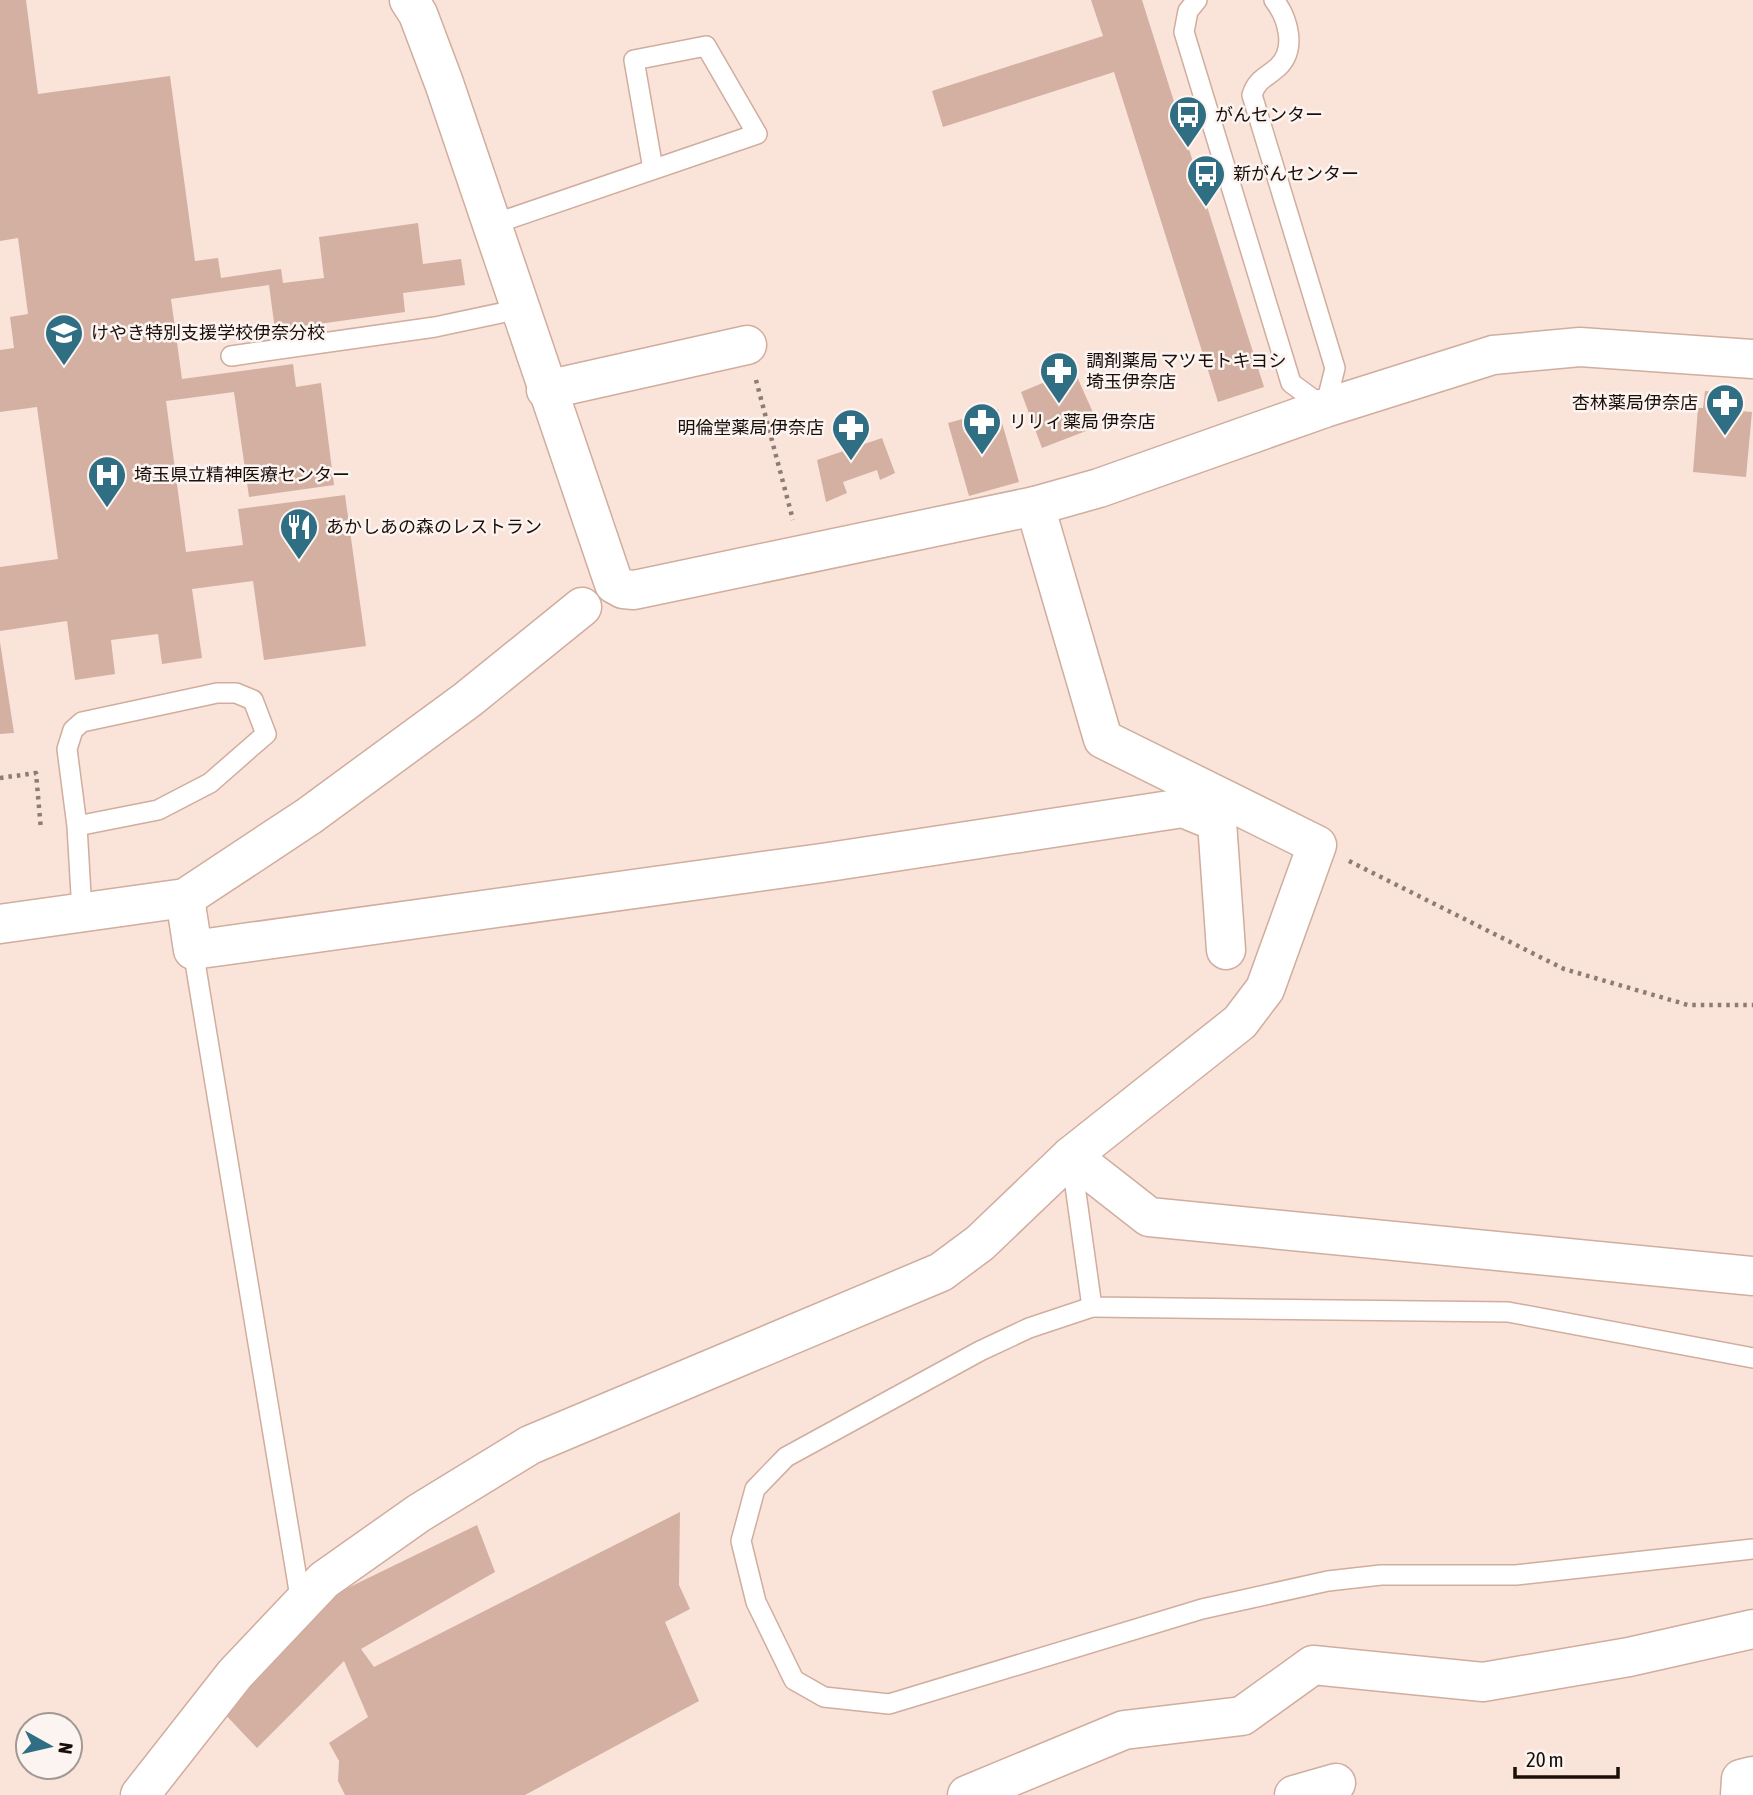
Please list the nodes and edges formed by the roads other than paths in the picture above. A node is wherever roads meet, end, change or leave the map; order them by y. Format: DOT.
graph roads {
  1 [pos="409,0"];
  2 [pos="1197,0"];
  3 [pos="1275,0"];
  4 [pos="653,169"];
  5 [pos="491,225"];
  6 [pos="520,309"];
  7 [pos="747,345"];
  8 [pos="232,356"];
  9 [pos="1753,359"];
  10 [pos="546,390"];
  11 [pos="1325,408"];
  12 [pos="1035,506"];
  13 [pos="582,607"];
  14 [pos="76,826"];
  15 [pos="185,898"];
  16 [pos="82,912"];
  17 [pos="0,924"];
  18 [pos="193,950"];
  19 [pos="1226,950"];
  20 [pos="1071,1156"];
  21 [pos="1753,1276"];
  22 [pos="1092,1307"];
  23 [pos="1753,1358"];
  24 [pos="1753,1549"];
  25 [pos="301,1603"];
  26 [pos="1753,1629"];
  27 [pos="1753,1776"];
  28 [pos="1336,1783"];
  29 [pos="139,1795"];
  30 [pos="967,1795"];
  31 [pos="1294,1795"];
  32 [pos="1740,1795"];
  1 -- 5 [label="street"];
  2 -- 11 [label="lane"];
  3 -- 11 [label="lane"];
  4 -- 4 [label="lane"];
  4 -- 5 [label="lane"];
  5 -- 6 [label="street"];
  6 -- 8 [label="lane"];
  6 -- 10 [label="street"];
  7 -- 10 [label="street"];
  9 -- 11 [label="street"];
  10 -- 12 [label="street"];
  11 -- 12 [label="street"];
  12 -- 20 [label="street"];
  13 -- 15 [label="street"];
  14 -- 14 [label="lane"];
  14 -- 16 [label="lane"];
  15 -- 16 [label="street"];
  15 -- 18 [label="street"];
  16 -- 17 [label="street"];
  18 -- 19 [label="street"];
  18 -- 25 [label="lane"];
  20 -- 21 [label="street"];
  20 -- 22 [label="lane"];
  20 -- 25 [label="street"];
  22 -- 23 [label="lane"];
  22 -- 24 [label="lane"];
  25 -- 29 [label="street"];
  26 -- 30 [label="street"];
  27 -- 32 [label="street"];
  28 -- 31 [label="street"];
}
